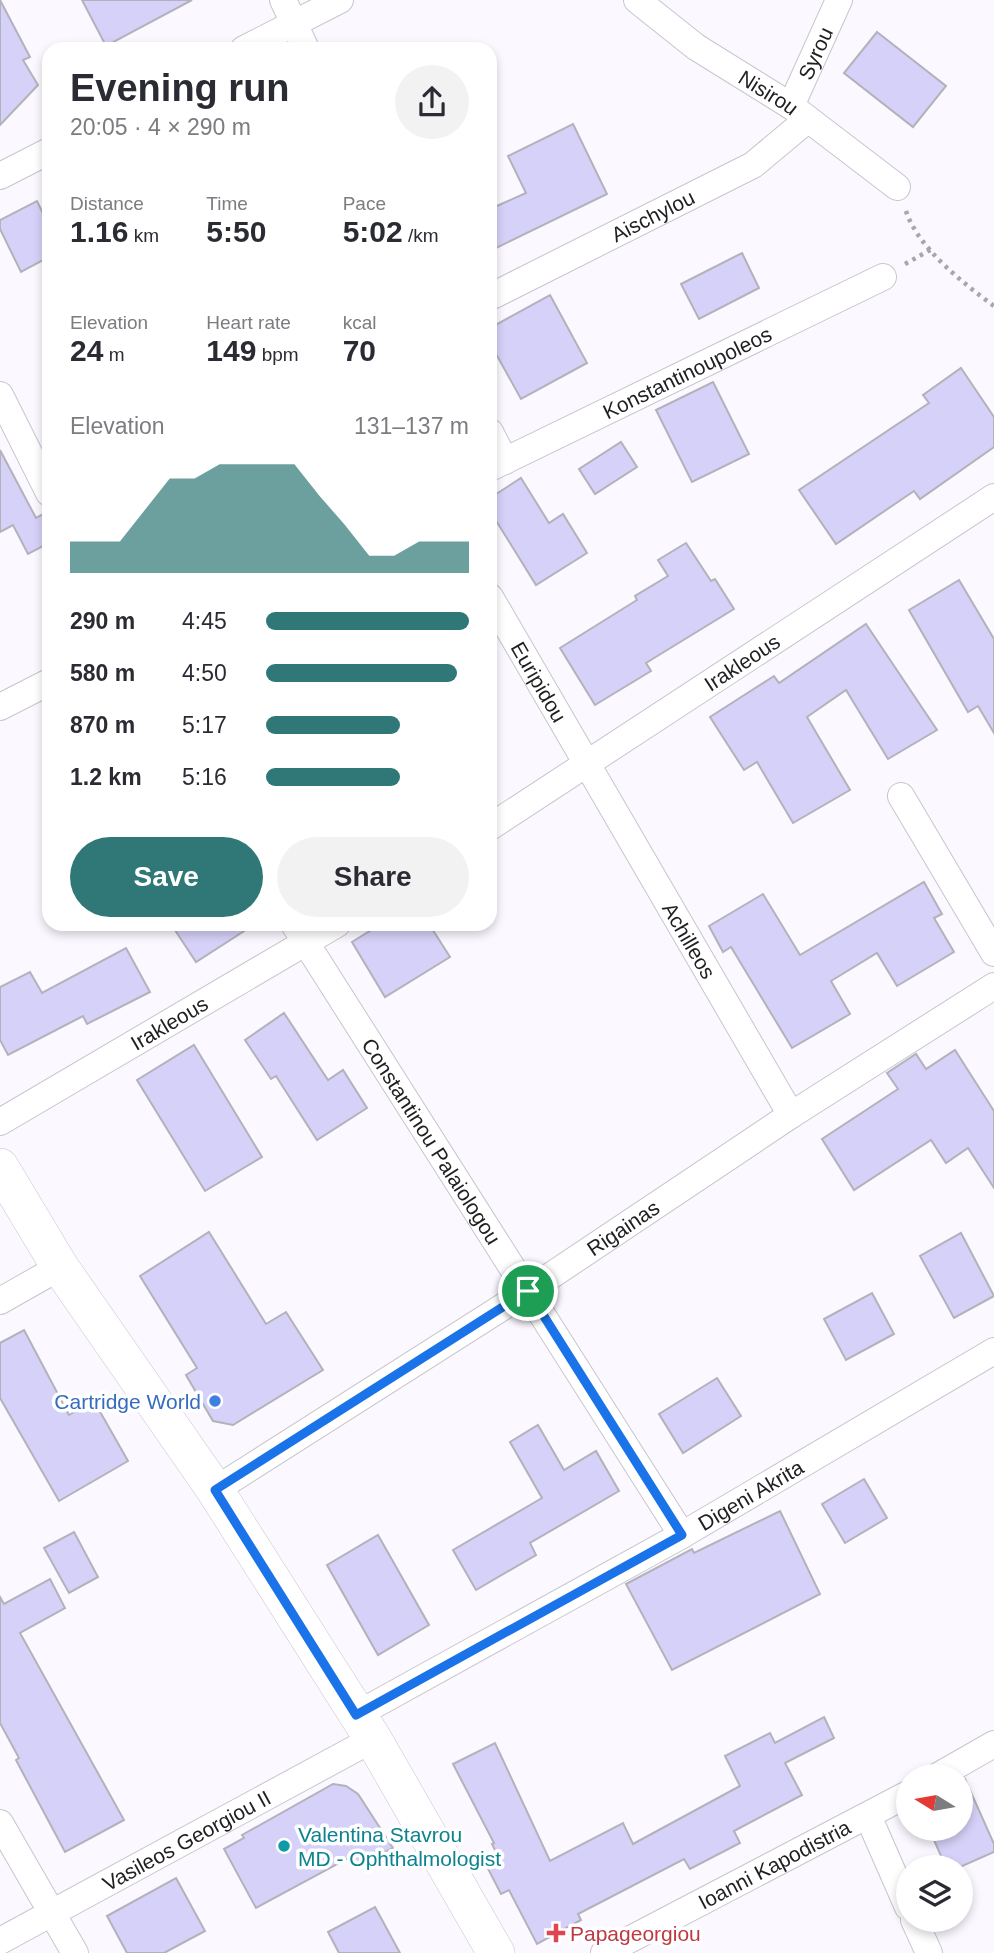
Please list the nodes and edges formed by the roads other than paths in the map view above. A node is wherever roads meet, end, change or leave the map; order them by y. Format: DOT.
graph roads {
  1 [pos="340,0"];
  2 [pos="637,0"];
  3 [pos="839,0"];
  4 [pos="288,12"];
  5 [pos="252,42"];
  6 [pos="303,42"];
  7 [pos="799,113"];
  8 [pos="42,154"];
  9 [pos="0,176"];
  10 [pos="898,187"];
  11 [pos="883,277"];
  12 [pos="497,293"];
  13 [pos="0,395"];
  14 [pos="497,465"];
  15 [pos="42,480"];
  16 [pos="994,497"];
  17 [pos="497,609"];
  18 [pos="42,686"];
  19 [pos="0,707"];
  20 [pos="588,765"];
  21 [pos="901,796"];
  22 [pos="497,823"];
  23 [pos="301,934"];
  24 [pos="994,953"];
  25 [pos="994,986"];
  26 [pos="791,1115"];
  27 [pos="0,1122"];
  28 [pos="0,1167"];
  29 [pos="60,1267"];
  30 [pos="528,1291"];
  31 [pos="0,1301"];
  32 [pos="994,1351"];
  33 [pos="215,1490"];
  34 [pos="682,1535"];
  35 [pos="365,1727"];
  36 [pos="994,1744"];
  37 [pos="960,1764"];
  38 [pos="896,1801"];
  39 [pos="869,1816"];
  40 [pos="0,1823"];
  41 [pos="896,1879"];
  42 [pos="52,1914"];
  43 [pos="919,1932"];
  44 [pos="0,1941"];
  45 [pos="75,1953"];
  46 [pos="496,1953"];
  47 [pos="604,1953"];
  48 [pos="929,1953"];
  1 -- 4 [label="street"];
  2 -- 7 [label="street, Nisirou"];
  3 -- 7 [label="street, Syrou"];
  4 -- 5 [label="street"];
  4 -- 6 [label="street"];
  7 -- 10 [label="street, Nisirou"];
  7 -- 12 [label="street, Aischylou"];
  8 -- 9 [label="street"];
  11 -- 14 [label="street, Konstantinoupoleos"];
  13 -- 15 [label="street"];
  16 -- 20 [label="street, Irakleous"];
  17 -- 20 [label="street, Euripidou"];
  18 -- 19 [label="street"];
  20 -- 22 [label="street, Irakleous"];
  20 -- 26 [label="street, Achilleos"];
  21 -- 24 [label="street"];
  23 -- 27 [label="street, Irakleous"];
  23 -- 30 [label="street, Constantinou Palaiologou"];
  25 -- 26 [label="street, Rigainas"];
  26 -- 30 [label="street, Rigainas"];
  28 -- 29 [label="street"];
  29 -- 31 [label="street"];
  29 -- 33 [label="street"];
  30 -- 33 [label="street, Rigainas"];
  30 -- 34 [label="street, Constantinou Palaiologou"];
  32 -- 34 [label="street, Digeni Akrita"];
  33 -- 35 [label="street"];
  34 -- 35 [label="street, Digeni Akrita"];
  35 -- 42 [label="street, Vasileos Georgiou II"];
  35 -- 46 [label="street"];
  36 -- 37 [label="street"];
  38 -- 39 [label="street, Ioanni Kapodistria"];
  39 -- 41 [label="street"];
  39 -- 47 [label="street, Ioanni Kapodistria"];
  40 -- 42 [label="street"];
  42 -- 44 [label="street, Vasileos Georgiou II"];
  42 -- 45 [label="street"];
  43 -- 48 [label="street"];
}
